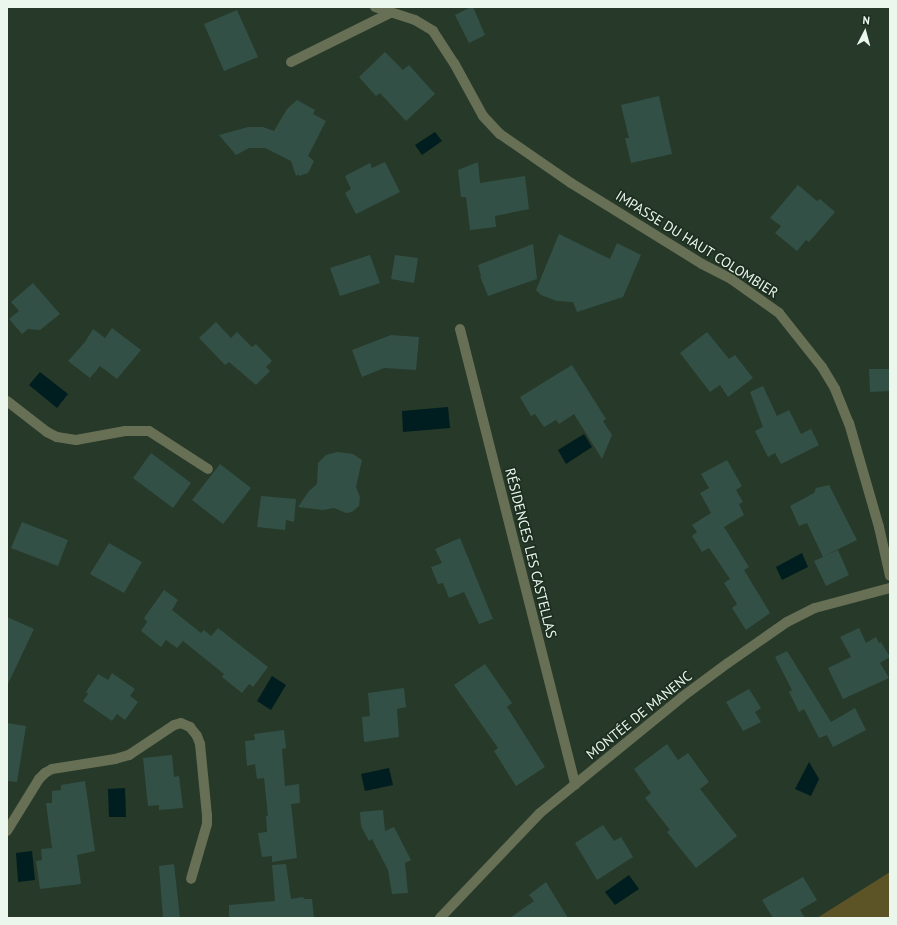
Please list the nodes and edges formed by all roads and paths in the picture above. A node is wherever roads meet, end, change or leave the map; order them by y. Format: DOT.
graph roads {
  1 [pos="374,7"];
  2 [pos="390,13"];
  3 [pos="291,62"];
  4 [pos="460,329"];
  5 [pos="7,401"];
  6 [pos="208,469"];
  7 [pos="890,576"];
  8 [pos="890,588"];
  9 [pos="575,785"];
  10 [pos="7,831"];
  11 [pos="191,879"];
  12 [pos="440,918"];
  1 -- 2 [label="street, IMPASSE DU HAUT COLOMBIER"];
  2 -- 3 [label="street"];
  2 -- 7 [label="street, IMPASSE DU HAUT COLOMBIER"];
  4 -- 9 [label="street, RÉSIDENCES LES CASTELLAS"];
  5 -- 6 [label="street"];
  8 -- 9 [label="street, MONTÉE DE MANENC"];
  9 -- 12 [label="street, MONTÉE DE MANENC"];
  10 -- 11 [label="street"];
}
